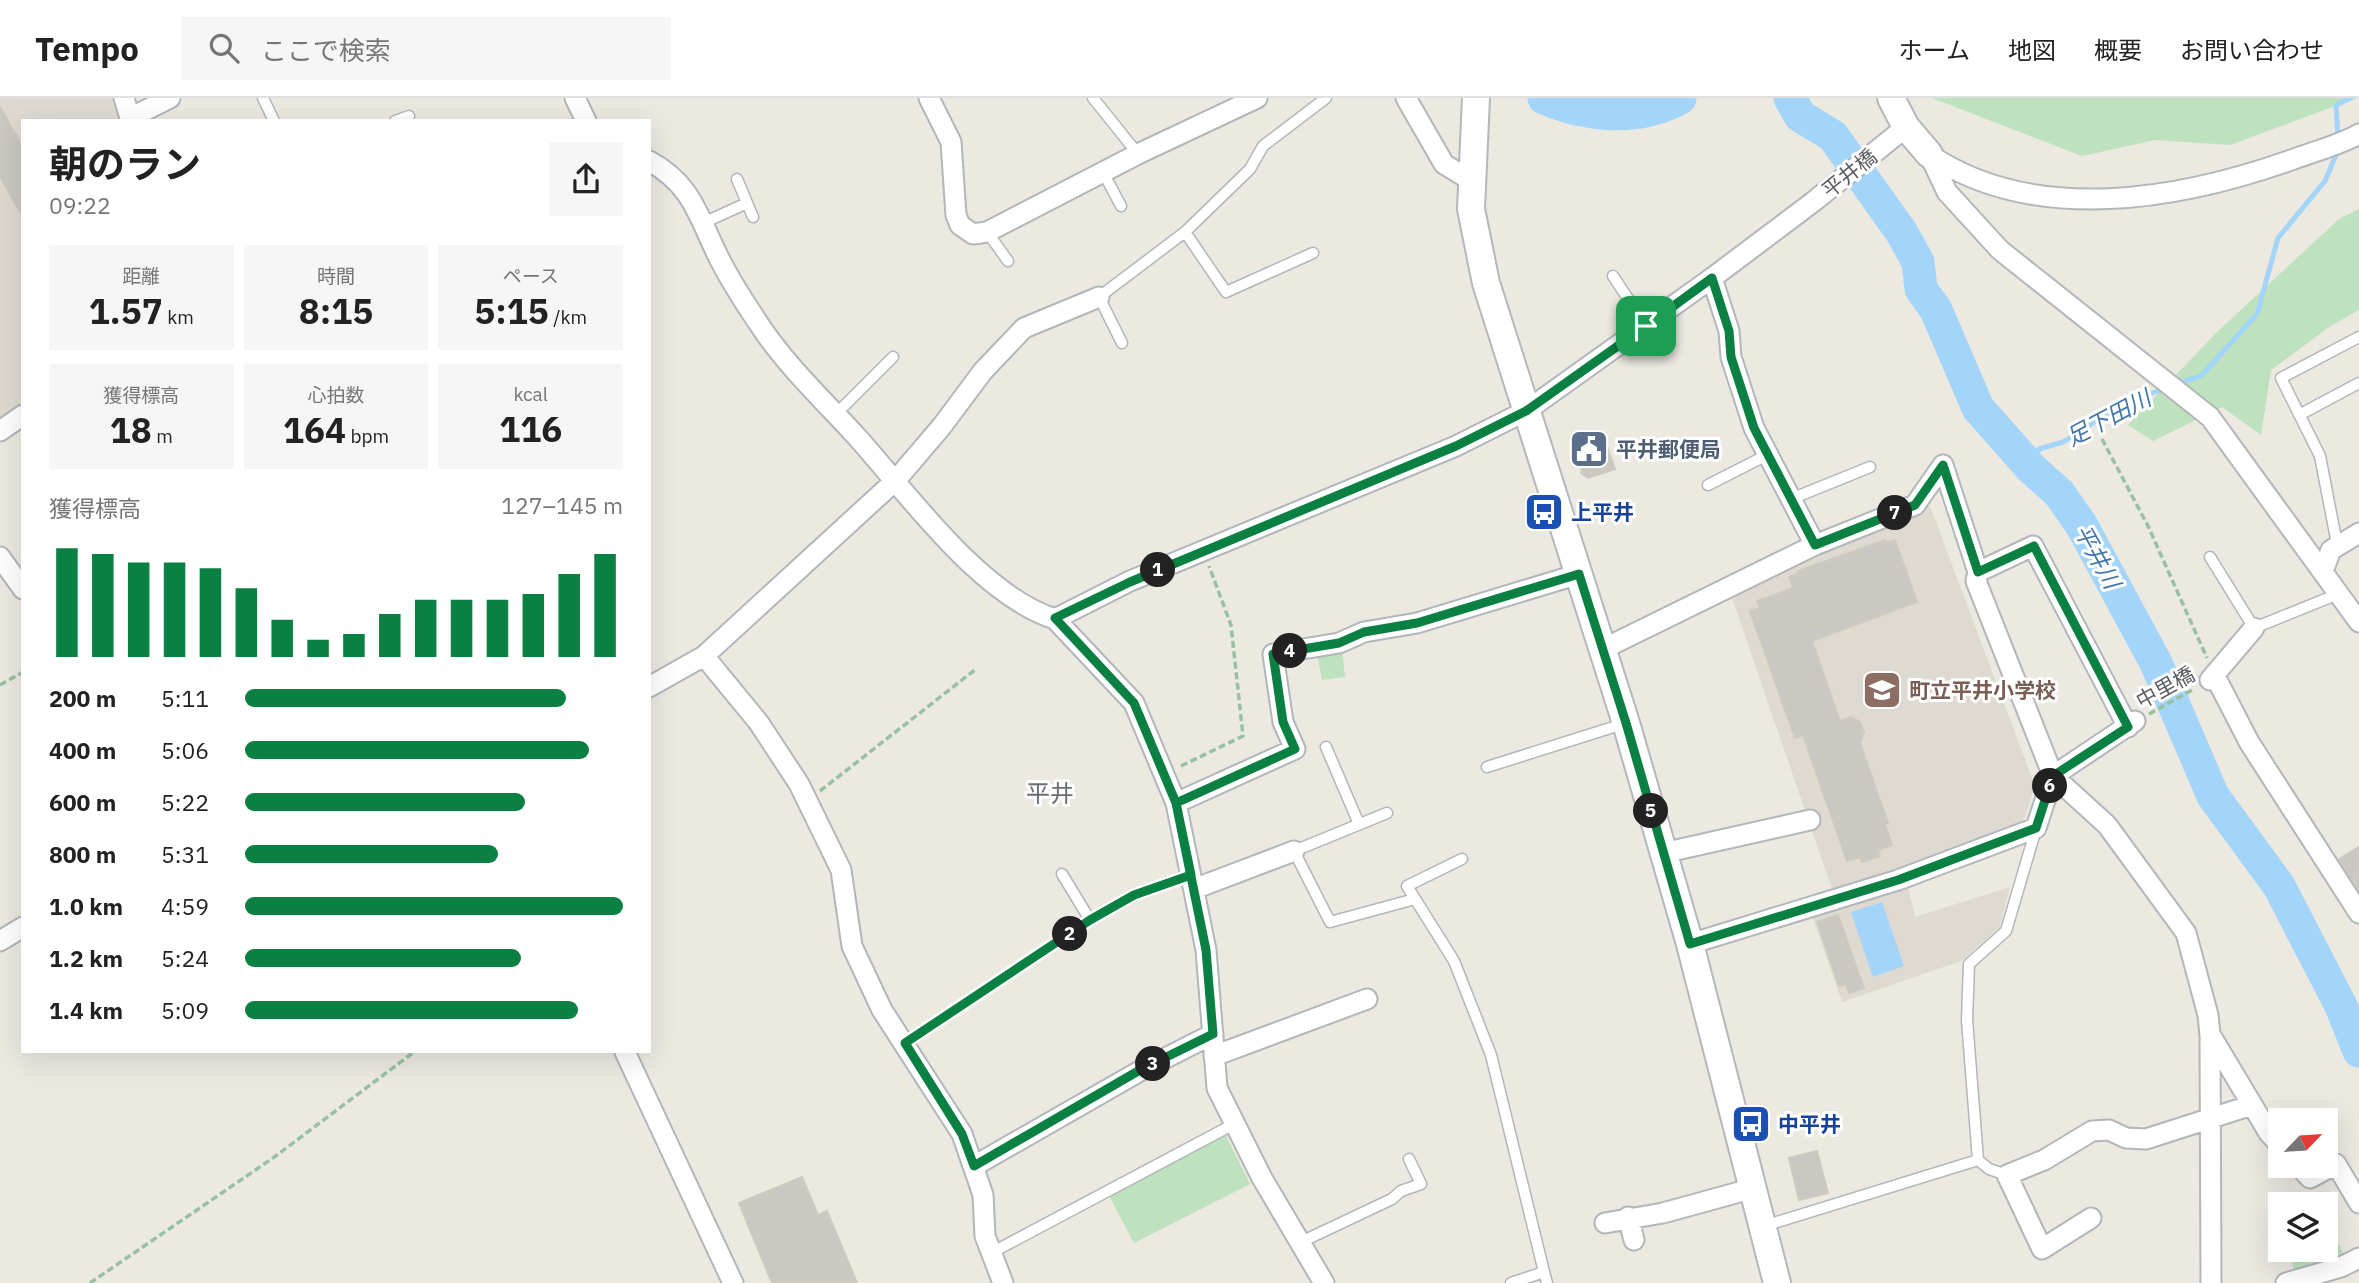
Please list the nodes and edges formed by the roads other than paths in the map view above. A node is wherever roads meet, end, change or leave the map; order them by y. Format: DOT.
graph roads {
  1 [pos="124,98"];
  2 [pos="170,98"];
  3 [pos="263,98"];
  4 [pos="575,98"];
  5 [pos="929,98"];
  6 [pos="1093,98"];
  7 [pos="1257,98"];
  8 [pos="1326,98"];
  9 [pos="1891,98"];
  10 [pos="1404,99"];
  11 [pos="1475,102"];
  12 [pos="408,116"];
  13 [pos="130,119"];
  14 [pos="132,119"];
  15 [pos="273,119"];
  16 [pos="400,119"];
  17 [pos="585,119"];
  18 [pos="1906,127"];
  19 [pos="2359,134"];
  20 [pos="1138,154"];
  21 [pos="1929,154"];
  22 [pos="651,162"];
  23 [pos="1103,172"];
  24 [pos="737,179"];
  25 [pos="1470,180"];
  26 [pos="747,203"];
  27 [pos="1121,206"];
  28 [pos="753,216"];
  29 [pos="703,223"];
  30 [pos="987,232"];
  31 [pos="1185,232"];
  32 [pos="1313,253"];
  33 [pos="1008,261"];
  34 [pos="1613,276"];
  35 [pos="1712,278"];
  36 [pos="1098,297"];
  37 [pos="1646,326"];
  38 [pos="2359,337"];
  39 [pos="1122,343"];
  40 [pos="893,357"];
  41 [pos="2359,383"];
  42 [pos="1526,411"];
  43 [pos="836,414"];
  44 [pos="2300,415"];
  45 [pos="21,416"];
  46 [pos="0,431"];
  47 [pos="1767,455"];
  48 [pos="1870,467"];
  49 [pos="896,480"];
  50 [pos="1708,485"];
  51 [pos="1791,499"];
  52 [pos="2359,533"];
  53 [pos="2337,544"];
  54 [pos="1815,545"];
  55 [pos="0,557"];
  56 [pos="2210,557"];
  57 [pos="2323,571"];
  58 [pos="1978,572"];
  59 [pos="1579,574"];
  60 [pos="21,586"];
  61 [pos="2338,594"];
  62 [pos="1055,618"];
  63 [pos="2359,622"];
  64 [pos="2254,628"];
  65 [pos="1603,649"];
  66 [pos="704,656"];
  67 [pos="651,686"];
  68 [pos="1626,723"];
  69 [pos="1326,747"];
  70 [pos="1487,768"];
  71 [pos="2053,776"];
  72 [pos="1176,803"];
  73 [pos="1387,813"];
  74 [pos="1810,820"];
  75 [pos="1359,824"];
  76 [pos="2036,828"];
  77 [pos="1294,851"];
  78 [pos="1663,853"];
  79 [pos="1462,859"];
  80 [pos="1062,874"];
  81 [pos="1193,882"];
  82 [pos="1415,899"];
  83 [pos="2359,913"];
  84 [pos="1090,920"];
  85 [pos="21,928"];
  86 [pos="0,941"];
  87 [pos="1690,944"];
  88 [pos="1367,999"];
  89 [pos="1213,1034"];
  90 [pos="2210,1035"];
  91 [pos="905,1043"];
  92 [pos="625,1053"];
  93 [pos="1214,1056"];
  94 [pos="2252,1105"];
  95 [pos="2210,1118"];
  96 [pos="1234,1124"];
  97 [pos="2268,1128"];
  98 [pos="1409,1159"];
  99 [pos="1978,1160"];
  100 [pos="974,1166"];
  101 [pos="2338,1167"];
  102 [pos="2007,1175"];
  103 [pos="1754,1188"];
  104 [pos="2359,1203"];
  105 [pos="1628,1217"];
  106 [pos="2091,1218"];
  107 [pos="1605,1223"];
  108 [pos="1763,1226"];
  109 [pos="1634,1240"];
  110 [pos="1301,1242"];
  111 [pos="991,1253"];
  112 [pos="2359,1258"];
  113 [pos="1544,1272"];
  114 [pos="733,1283"];
  115 [pos="1003,1283"];
  116 [pos="1324,1283"];
  117 [pos="1511,1283"];
  118 [pos="1547,1283"];
  119 [pos="1777,1283"];
  120 [pos="2211,1283"];
  121 [pos="2286,1283"];
  1 -- 13 [label="street"];
  2 -- 14 [label="street"];
  3 -- 15 [label="lane"];
  4 -- 17 [label="street"];
  5 -- 30 [label="street"];
  6 -- 20 [label="lane"];
  7 -- 20 [label="street"];
  8 -- 31 [label="lane"];
  9 -- 18 [label="main road"];
  10 -- 25 [label="street"];
  11 -- 25 [label="main road"];
  12 -- 16 [label="lane"];
  18 -- 21 [label="main road"];
  18 -- 35 [label="street, 平井橋"];
  19 -- 21 [label="street"];
  20 -- 23 [label="street"];
  21 -- 57 [label="street"];
  22 -- 29 [label="street"];
  23 -- 27 [label="lane"];
  23 -- 30 [label="street"];
  24 -- 26 [label="lane"];
  25 -- 42 [label="main road"];
  26 -- 28 [label="lane"];
  26 -- 29 [label="lane"];
  29 -- 43 [label="street"];
  30 -- 33 [label="lane"];
  31 -- 32 [label="lane"];
  31 -- 36 [label="lane"];
  34 -- 37 [label="lane"];
  35 -- 37 [label="street, 平井橋"];
  35 -- 47 [label="street"];
  36 -- 39 [label="lane"];
  36 -- 49 [label="street"];
  37 -- 42 [label="street, 平井橋"];
  38 -- 44 [label="lane"];
  40 -- 43 [label="lane"];
  41 -- 44 [label="lane"];
  42 -- 59 [label="main road"];
  42 -- 62 [label="street, 平井橋"];
  43 -- 49 [label="street"];
  44 -- 53 [label="lane"];
  45 -- 46 [label="street"];
  47 -- 50 [label="lane"];
  47 -- 51 [label="street"];
  48 -- 51 [label="lane"];
  49 -- 62 [label="street"];
  49 -- 66 [label="street"];
  51 -- 54 [label="street"];
  52 -- 53 [label="street"];
  53 -- 57 [label="street"];
  54 -- 58 [label="street"];
  54 -- 65 [label="street"];
  55 -- 60 [label="street"];
  56 -- 64 [label="lane"];
  57 -- 61 [label="street"];
  58 -- 71 [label="street"];
  58 -- 71 [label="street"];
  59 -- 65 [label="main road"];
  59 -- 72 [label="street"];
  61 -- 63 [label="street"];
  61 -- 64 [label="lane"];
  62 -- 72 [label="street"];
  64 -- 83 [label="street"];
  65 -- 68 [label="main road"];
  66 -- 67 [label="street"];
  66 -- 91 [label="street"];
  68 -- 70 [label="lane"];
  68 -- 78 [label="main road"];
  69 -- 75 [label="lane"];
  71 -- 76 [label="street"];
  71 -- 90 [label="street"];
  72 -- 81 [label="street"];
  73 -- 75 [label="lane"];
  74 -- 78 [label="street"];
  75 -- 77 [label="lane"];
  76 -- 87 [label="street"];
  76 -- 99 [label="lane"];
  77 -- 81 [label="street"];
  77 -- 82 [label="lane"];
  78 -- 87 [label="main road"];
  79 -- 82 [label="lane"];
  80 -- 84 [label="lane"];
  81 -- 84 [label="lane"];
  81 -- 89 [label="street"];
  82 -- 113 [label="lane"];
  84 -- 91 [label="lane"];
  85 -- 86 [label="street"];
  87 -- 103 [label="main road"];
  88 -- 93 [label="street"];
  89 -- 93 [label="street"];
  89 -- 100 [label="street"];
  90 -- 94 [label="street"];
  90 -- 95 [label="street"];
  91 -- 100 [label="street"];
  92 -- 114 [label="street"];
  93 -- 96 [label="street"];
  94 -- 95 [label="street"];
  94 -- 97 [label="street"];
  95 -- 102 [label="street"];
  95 -- 120 [label="street"];
  96 -- 110 [label="street"];
  96 -- 111 [label="lane"];
  98 -- 110 [label="lane"];
  99 -- 102 [label="lane"];
  99 -- 108 [label="lane"];
  100 -- 111 [label="street"];
  101 -- 104 [label="street"];
  102 -- 106 [label="street"];
  103 -- 105 [label="street"];
  103 -- 108 [label="main road"];
  105 -- 107 [label="street"];
  105 -- 109 [label="street"];
  108 -- 119 [label="main road"];
  110 -- 116 [label="street"];
  111 -- 115 [label="street"];
  112 -- 121 [label="street"];
  113 -- 117 [label="lane"];
  113 -- 118 [label="lane"];
}
